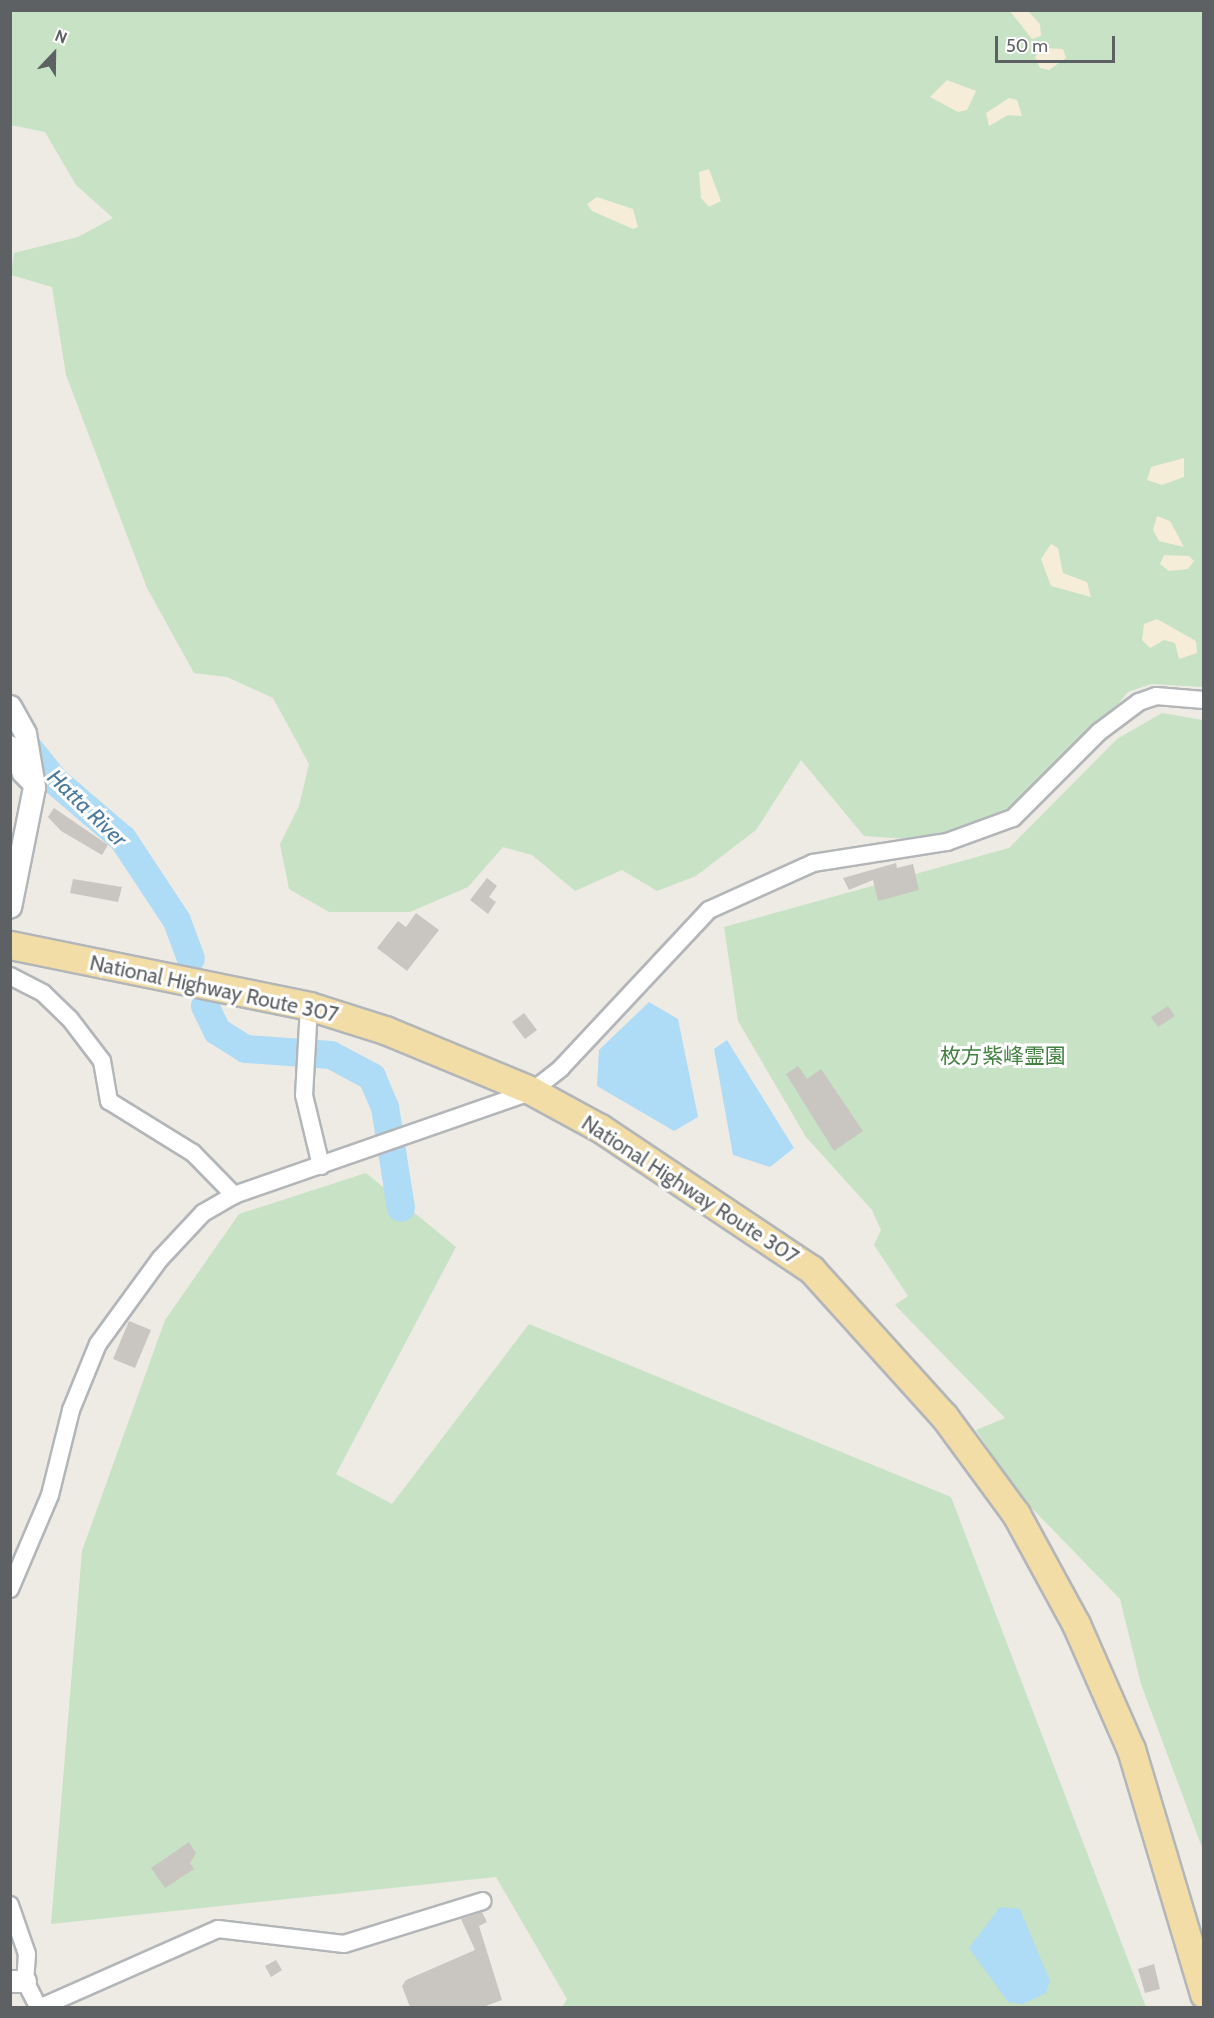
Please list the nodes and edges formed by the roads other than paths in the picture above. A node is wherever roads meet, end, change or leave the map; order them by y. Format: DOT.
graph roads {
  1 [pos="1203,699"];
  2 [pos="10,706"];
  3 [pos="10,744"];
  4 [pos="34,787"];
  5 [pos="10,907"];
  6 [pos="10,945"];
  7 [pos="10,976"];
  8 [pos="309,1006"];
  9 [pos="532,1091"];
  10 [pos="321,1166"];
  11 [pos="234,1195"];
  12 [pos="10,1589"];
  13 [pos="483,1901"];
  14 [pos="10,1905"];
  15 [pos="18,1981"];
  16 [pos="1203,1994"];
  17 [pos="39,2007"];
  1 -- 9 [label="street"];
  2 -- 4 [label="street"];
  3 -- 4 [label="street"];
  4 -- 5 [label="street"];
  6 -- 8 [label="highway, National Highway Route 307"];
  7 -- 11 [label="street"];
  8 -- 9 [label="highway, National Highway Route 307"];
  8 -- 10 [label="street"];
  9 -- 10 [label="street"];
  9 -- 16 [label="highway, National Highway Route 307"];
  10 -- 11 [label="street"];
  11 -- 12 [label="street"];
  13 -- 17 [label="street"];
  14 -- 15 [label="street"];
  15 -- 17 [label="street"];
}
